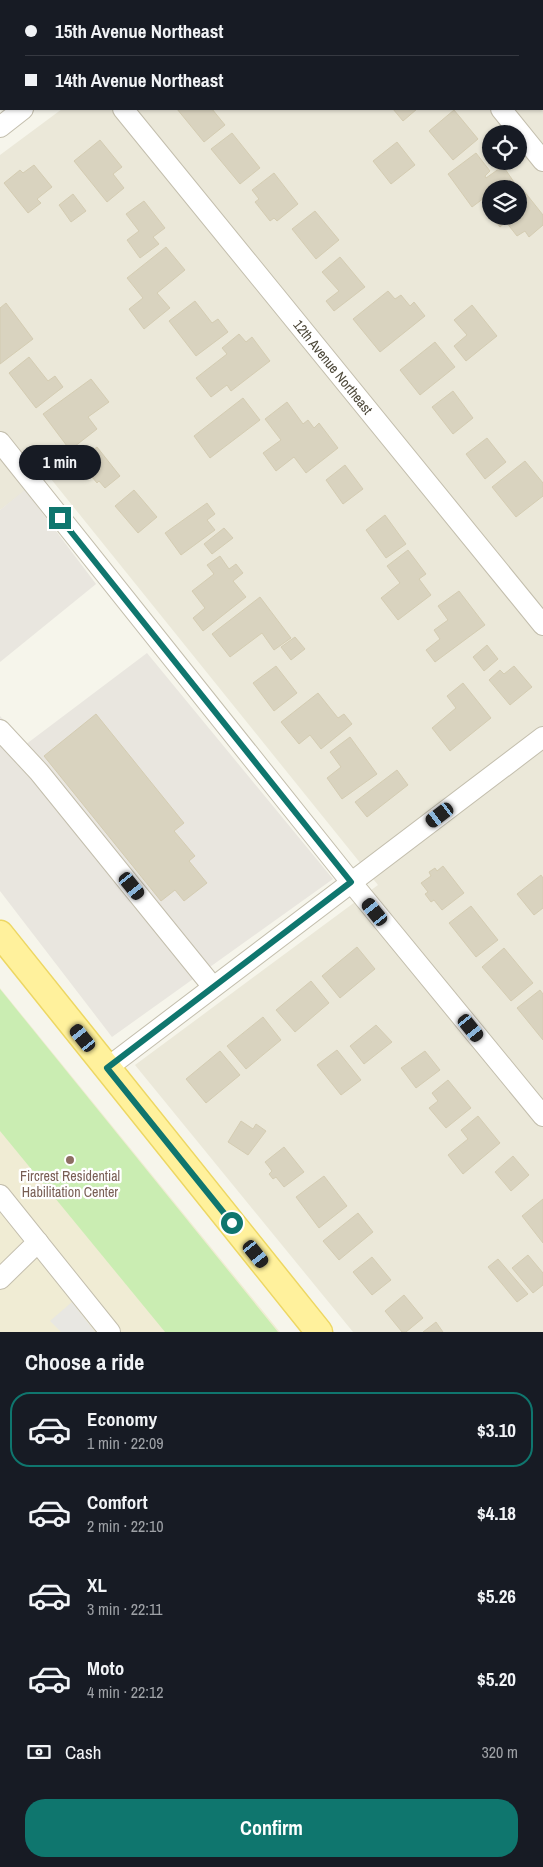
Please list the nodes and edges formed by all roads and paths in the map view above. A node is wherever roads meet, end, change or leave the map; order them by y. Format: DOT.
graph roads {
  1 [pos="22,110"];
  2 [pos="124,110"];
  3 [pos="502,110"];
  4 [pos="0,127"];
  5 [pos="543,161"];
  6 [pos="0,442"];
  7 [pos="543,625"];
  8 [pos="0,730"];
  9 [pos="543,737"];
  10 [pos="351,882"];
  11 [pos="0,934"];
  12 [pos="213,986"];
  13 [pos="107,1068"];
  14 [pos="543,1116"];
  15 [pos="0,1195"];
  16 [pos="38,1242"];
  17 [pos="0,1279"];
  18 [pos="110,1332"];
  19 [pos="319,1332"];
  1 -- 4 [label="street"];
  2 -- 7 [label="street, 12th Avenue Northeast"];
  3 -- 5 [label="street"];
  6 -- 10 [label="street"];
  8 -- 12 [label="street"];
  9 -- 10 [label="street"];
  10 -- 12 [label="street"];
  10 -- 14 [label="street"];
  11 -- 13 [label="main road"];
  12 -- 13 [label="street"];
  13 -- 19 [label="main road"];
  15 -- 16 [label="street"];
  16 -- 17 [label="street"];
  16 -- 18 [label="street"];
}
